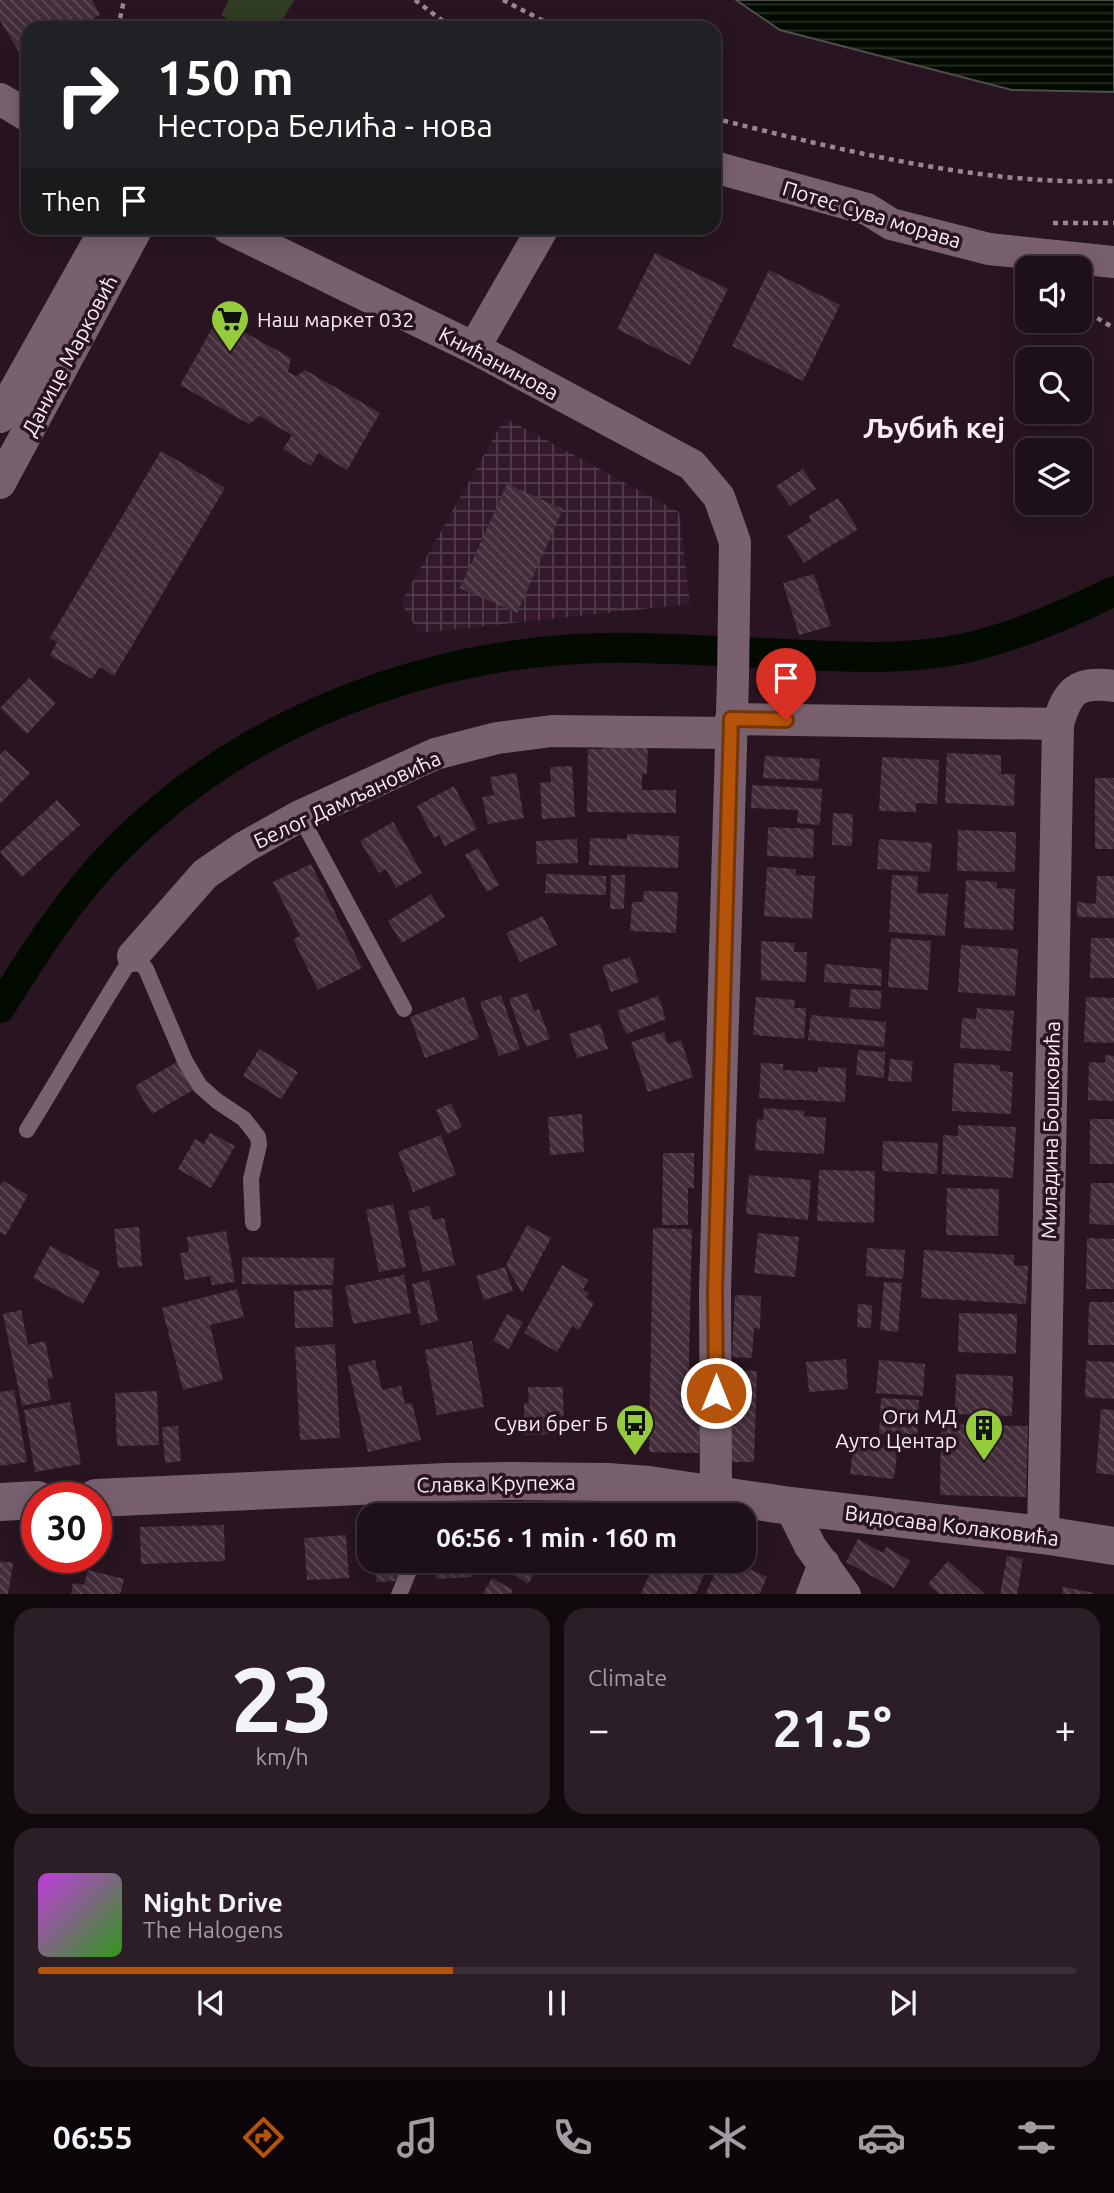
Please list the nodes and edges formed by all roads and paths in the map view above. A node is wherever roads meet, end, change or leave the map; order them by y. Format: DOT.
graph roads {
  1 [pos="124,0"];
  2 [pos="415,0"];
  3 [pos="503,0"];
  4 [pos="120,21"];
  5 [pos="443,21"];
  6 [pos="544,21"];
  7 [pos="0,99"];
  8 [pos="21,112"];
  9 [pos="721,120"];
  10 [pos="721,169"];
  11 [pos="1114,181"];
  12 [pos="102,235"];
  13 [pos="133,235"];
  14 [pos="242,235"];
  15 [pos="539,235"];
  16 [pos="1114,262"];
  17 [pos="1092,315"];
  18 [pos="1114,328"];
  19 [pos="474,348"];
  20 [pos="0,417"];
  21 [pos="0,483"];
  22 [pos="1114,686"];
  23 [pos="1058,724"];
  24 [pos="731,726"];
  25 [pos="300,816"];
  26 [pos="133,956"];
  27 [pos="404,1009"];
  28 [pos="27,1129"];
  29 [pos="253,1223"];
  30 [pos="716,1495"];
  31 [pos="112,1498"];
  32 [pos="440,1499"];
  33 [pos="21,1501"];
  34 [pos="0,1502"];
  35 [pos="790,1506"];
  36 [pos="1043,1535"];
  37 [pos="1114,1546"];
  38 [pos="824,1564"];
  39 [pos="408,1573"];
  40 [pos="398,1594"];
  41 [pos="812,1594"];
  42 [pos="845,1594"];
  1 -- 4 [label="path"];
  2 -- 5 [label="path"];
  3 -- 6 [label="path"];
  7 -- 8 [label="street"];
  9 -- 11 [label="path"];
  10 -- 16 [label="street, Потес Сува морава"];
  12 -- 20 [label="street, Данице Марковић"];
  13 -- 21 [label="street, Данице Марковић"];
  14 -- 19 [label="street, Книћанинова"];
  15 -- 19 [label="street"];
  17 -- 18 [label="path"];
  19 -- 24 [label="street, Книћанинова"];
  22 -- 23 [label="street"];
  23 -- 24 [label="street, Белог Дамљановића"];
  23 -- 36 [label="street, Миладина Бошковића"];
  24 -- 25 [label="street, Белог Дамљановића"];
  24 -- 30 [label="street"];
  25 -- 26 [label="street, Белог Дамљановића"];
  25 -- 27 [label="lane"];
  26 -- 28 [label="lane"];
  26 -- 29 [label="lane"];
  30 -- 32 [label="street, Славка Крупежа"];
  30 -- 35 [label="street, Славка Крупежа"];
  31 -- 32 [label="street, Славка Крупежа"];
  33 -- 34 [label="street"];
  35 -- 36 [label="street, Видосава Колаковића"];
  35 -- 38 [label="street"];
  36 -- 37 [label="street, Видосава Колаковића"];
  38 -- 41 [label="street"];
  38 -- 42 [label="street"];
  39 -- 40 [label="lane"];
}
